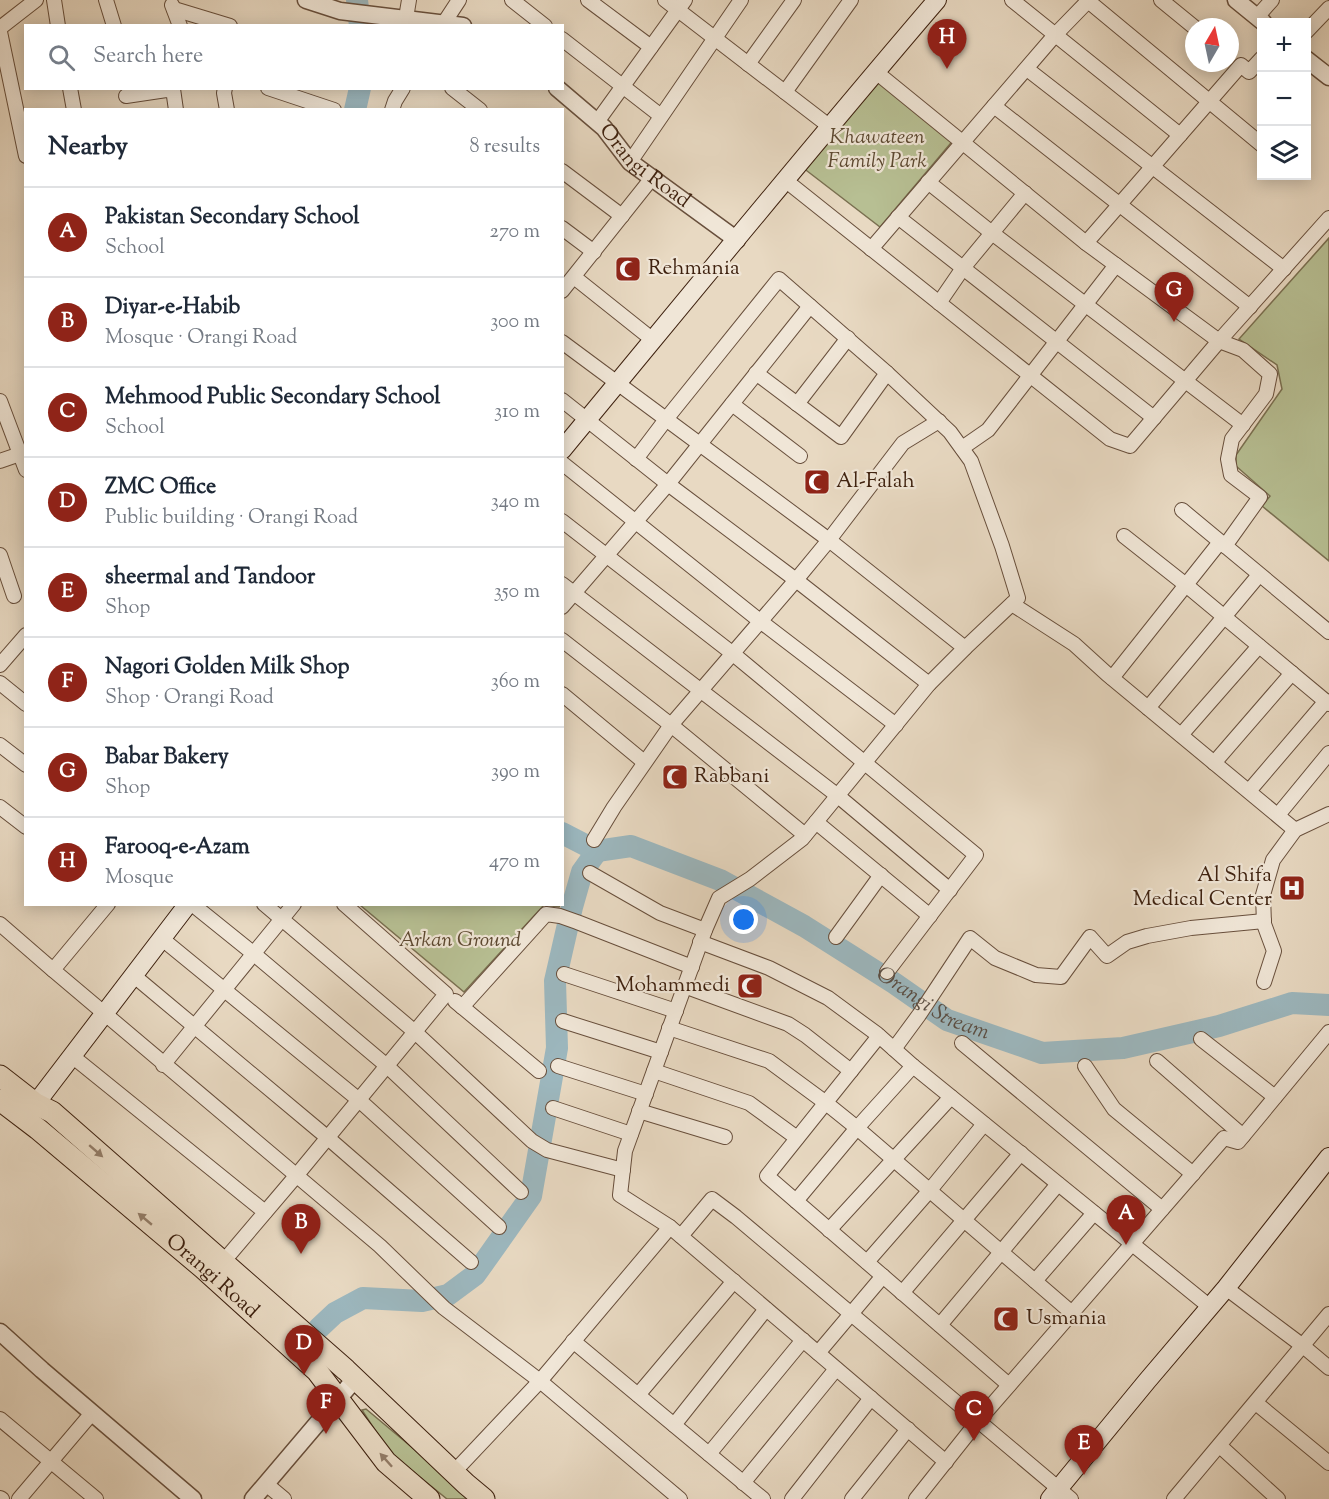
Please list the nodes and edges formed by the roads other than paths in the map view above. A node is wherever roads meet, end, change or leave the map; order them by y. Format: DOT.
graph roads {
  1 [pos="36,0"];
  2 [pos="54,0"];
  3 [pos="106,0"];
  4 [pos="306,0"];
  5 [pos="409,0"];
  6 [pos="459,0"];
  7 [pos="512,0"];
  8 [pos="588,0"];
  9 [pos="665,0"];
  10 [pos="741,0"];
  11 [pos="794,0"];
  12 [pos="851,0"];
  13 [pos="937,0"];
  14 [pos="1012,0"];
  15 [pos="1088,0"];
  16 [pos="1161,0"];
  17 [pos="1236,0"];
  18 [pos="1272,0"];
  19 [pos="172,4"];
  20 [pos="681,5"];
  21 [pos="1329,8"];
  22 [pos="406,18"];
  23 [pos="1258,18"];
  24 [pos="1261,18"];
  25 [pos="1185,20"];
  26 [pos="58,24"];
  27 [pos="113,24"];
  28 [pos="179,24"];
  29 [pos="225,24"];
  30 [pos="442,24"];
  31 [pos="542,24"];
  32 [pos="1311,27"];
  33 [pos="0,30"];
  34 [pos="1055,35"];
  35 [pos="715,38"];
  36 [pos="564,41"];
  37 [pos="651,47"];
  38 [pos="1311,62"];
  39 [pos="1257,63"];
  40 [pos="748,64"];
  41 [pos="1241,65"];
  42 [pos="1027,69"];
  43 [pos="876,72"];
  44 [pos="1328,74"];
  45 [pos="623,86"];
  46 [pos="70,90"];
  47 [pos="167,90"];
  48 [pos="172,90"];
  49 [pos="225,90"];
  50 [pos="274,90"];
  51 [pos="402,90"];
  52 [pos="455,90"];
  53 [pos="559,90"];
  54 [pos="785,92"];
  55 [pos="126,98"];
  56 [pos="1210,101"];
  57 [pos="994,106"];
  58 [pos="398,107"];
  59 [pos="74,108"];
  60 [pos="176,108"];
  61 [pos="227,108"];
  62 [pos="328,108"];
  63 [pos="477,108"];
  64 [pos="661,116"];
  65 [pos="597,122"];
  66 [pos="829,126"];
  67 [pos="1180,135"];
  68 [pos="1257,141"];
  69 [pos="962,142"];
  70 [pos="24,146"];
  71 [pos="630,162"];
  72 [pos="1152,167"];
  73 [pos="564,172"];
  74 [pos="652,178"];
  75 [pos="785,180"];
  76 [pos="928,182"];
  77 [pos="1025,193"];
  78 [pos="1119,204"];
  79 [pos="622,216"];
  80 [pos="898,217"];
  81 [pos="1329,218"];
  82 [pos="564,230"];
  83 [pos="992,233"];
  84 [pos="737,240"];
  85 [pos="1086,243"];
  86 [pos="871,249"];
  87 [pos="594,252"];
  88 [pos="1116,265"];
  89 [pos="963,268"];
  90 [pos="1284,269"];
  91 [pos="566,286"];
  92 [pos="939,303"];
  93 [pos="1086,305"];
  94 [pos="810,306"];
  95 [pos="1250,307"];
  96 [pos="848,338"];
  97 [pos="653,340"];
  98 [pos="1219,341"];
  99 [pos="1057,342"];
  100 [pos="564,343"];
  101 [pos="756,373"];
  102 [pos="887,373"];
  103 [pos="1030,375"];
  104 [pos="1185,381"];
  105 [pos="618,383"];
  106 [pos="0,401"];
  107 [pos="564,402"];
  108 [pos="732,404"];
  109 [pos="797,404"];
  110 [pos="667,418"];
  111 [pos="1154,418"];
  112 [pos="587,420"];
  113 [pos="939,421"];
  114 [pos="1243,425"];
  115 [pos="700,443"];
  116 [pos="564,448"];
  117 [pos="962,448"];
  118 [pos="23,453"];
  119 [pos="800,456"];
  120 [pos="636,459"];
  121 [pos="0,461"];
  122 [pos="564,465"];
  123 [pos="668,484"];
  124 [pos="1182,510"];
  125 [pos="636,521"];
  126 [pos="564,523"];
  127 [pos="1124,536"];
  128 [pos="829,540"];
  129 [pos="1222,544"];
  130 [pos="0,555"];
  131 [pos="606,556"];
  132 [pos="1259,575"];
  133 [pos="796,580"];
  134 [pos="1186,585"];
  135 [pos="564,586"];
  136 [pos="574,593"];
  137 [pos="14,596"];
  138 [pos="1012,604"];
  139 [pos="564,605"];
  140 [pos="1224,617"];
  141 [pos="760,621"];
  142 [pos="1329,632"];
  143 [pos="24,640"];
  144 [pos="564,642"];
  145 [pos="1259,646"];
  146 [pos="965,648"];
  147 [pos="732,653"];
  148 [pos="0,665"];
  149 [pos="1292,673"];
  150 [pos="1112,678"];
  151 [pos="0,683"];
  152 [pos="929,684"];
  153 [pos="699,690"];
  154 [pos="564,696"];
  155 [pos="24,702"];
  156 [pos="1327,702"];
  157 [pos="1148,708"];
  158 [pos="670,725"];
  159 [pos="896,725"];
  160 [pos="1181,735"];
  161 [pos="0,744"];
  162 [pos="1329,753"];
  163 [pos="644,762"];
  164 [pos="865,762"];
  165 [pos="24,763"];
  166 [pos="1214,763"];
  167 [pos="1249,792"];
  168 [pos="837,796"];
  169 [pos="0,807"];
  170 [pos="1329,814"];
  171 [pos="1278,815"];
  172 [pos="816,822"];
  173 [pos="24,825"];
  174 [pos="1295,830"];
  175 [pos="805,835"];
  176 [pos="594,840"];
  177 [pos="590,873"];
  178 [pos="881,875"];
  179 [pos="950,890"];
  180 [pos="106,906"];
  181 [pos="188,906"];
  182 [pos="193,906"];
  183 [pos="266,906"];
  184 [pos="292,906"];
  185 [pos="346,906"];
  186 [pos="930,916"];
  187 [pos="282,919"];
  188 [pos="1264,921"];
  189 [pos="0,924"];
  190 [pos="702,936"];
  191 [pos="836,937"];
  192 [pos="161,938"];
  193 [pos="254,954"];
  194 [pos="692,967"];
  195 [pos="53,970"];
  196 [pos="887,972"];
  197 [pos="564,974"];
  198 [pos="133,975"];
  199 [pos="1264,982"];
  200 [pos="684,986"];
  201 [pos="224,990"];
  202 [pos="446,994"];
  203 [pos="462,1007"];
  204 [pos="676,1011"];
  205 [pos="104,1012"];
  206 [pos="563,1022"];
  207 [pos="195,1026"];
  208 [pos="669,1028"];
  209 [pos="415,1032"];
  210 [pos="1329,1032"];
  211 [pos="879,1036"];
  212 [pos="1200,1039"];
  213 [pos="962,1043"];
  214 [pos="894,1049"];
  215 [pos="661,1052"];
  216 [pos="72,1056"];
  217 [pos="1156,1061"];
  218 [pos="163,1065"];
  219 [pos="387,1066"];
  220 [pos="558,1066"];
  221 [pos="914,1066"];
  222 [pos="1085,1066"];
  223 [pos="539,1071"];
  224 [pos="654,1071"];
  225 [pos="851,1071"];
  226 [pos="0,1076"];
  227 [pos="646,1094"];
  228 [pos="951,1097"];
  229 [pos="1275,1097"];
  230 [pos="0,1100"];
  231 [pos="358,1101"];
  232 [pos="825,1103"];
  233 [pos="552,1108"];
  234 [pos="639,1111"];
  235 [pos="37,1112"];
  236 [pos="984,1124"];
  237 [pos="857,1128"];
  238 [pos="631,1134"];
  239 [pos="1243,1136"];
  240 [pos="725,1137"];
  241 [pos="328,1138"];
  242 [pos="797,1138"];
  243 [pos="1021,1154"];
  244 [pos="1329,1157"];
  245 [pos="893,1159"];
  246 [pos="623,1170"];
  247 [pos="1193,1174"];
  248 [pos="296,1176"];
  249 [pos="1058,1184"];
  250 [pos="930,1190"];
  251 [pos="521,1192"];
  252 [pos="796,1201"];
  253 [pos="1162,1209"];
  254 [pos="266,1212"];
  255 [pos="1094,1213"];
  256 [pos="964,1220"];
  257 [pos="499,1227"];
  258 [pos="670,1227"];
  259 [pos="830,1230"];
  260 [pos="681,1236"];
  261 [pos="1131,1244"];
  262 [pos="1000,1252"];
  263 [pos="223,1262"];
  264 [pos="471,1262"];
  265 [pos="867,1262"];
  266 [pos="883,1276"];
  267 [pos="734,1281"];
  268 [pos="1035,1281"];
  269 [pos="1226,1288"];
  270 [pos="902,1293"];
  271 [pos="1210,1307"];
  272 [pos="766,1309"];
  273 [pos="851,1313"];
  274 [pos="1072,1313"];
  275 [pos="1329,1314"];
  276 [pos="940,1325"];
  277 [pos="0,1332"];
  278 [pos="803,1340"];
  279 [pos="573,1341"];
  280 [pos="1303,1346"];
  281 [pos="818,1353"];
  282 [pos="1329,1368"];
  283 [pos="836,1369"];
  284 [pos="355,1378"];
  285 [pos="540,1381"];
  286 [pos="1009,1385"];
  287 [pos="638,1395"];
  288 [pos="871,1398"];
  289 [pos="338,1399"];
  290 [pos="1256,1403"];
  291 [pos="92,1413"];
  292 [pos="0,1419"];
  293 [pos="978,1421"];
  294 [pos="674,1425"];
  295 [pos="908,1429"];
  296 [pos="1220,1446"];
  297 [pos="709,1454"];
  298 [pos="50,1461"];
  299 [pos="946,1462"];
  300 [pos="1329,1463"];
  301 [pos="453,1473"];
  302 [pos="743,1483"];
  303 [pos="266,1484"];
  304 [pos="1060,1496"];
  305 [pos="18,1499"];
  306 [pos="96,1499"];
  307 [pos="192,1499"];
  308 [pos="253,1499"];
  309 [pos="284,1499"];
  310 [pos="429,1499"];
  311 [pos="484,1499"];
  312 [pos="680,1499"];
  313 [pos="763,1499"];
  314 [pos="792,1499"];
  315 [pos="852,1499"];
  316 [pos="916,1499"];
  317 [pos="1174,1499"];
  318 [pos="1278,1499"];
  1 -- 33 [label="street"];
  2 -- 26 [label="street"];
  3 -- 27 [label="street"];
  4 -- 22 [label="street"];
  5 -- 22 [label="street"];
  6 -- 30 [label="street"];
  7 -- 31 [label="street"];
  8 -- 37 [label="street"];
  9 -- 20 [label="street"];
  10 -- 35 [label="street"];
  11 -- 40 [label="street"];
  12 -- 54 [label="street"];
  13 -- 43 [label="main road"];
  14 -- 34 [label="street"];
  15 -- 34 [label="street"];
  15 -- 56 [label="street"];
  16 -- 25 [label="street"];
  17 -- 23 [label="street"];
  18 -- 24 [label="street"];
  19 -- 28 [label="street"];
  19 -- 29 [label="street"];
  20 -- 35 [label="street"];
  20 -- 37 [label="street"];
  21 -- 32 [label="street"];
  22 -- 30 [label="street"];
  33 -- 70 [label="street"];
  34 -- 42 [label="street"];
  34 -- 67 [label="street"];
  35 -- 40 [label="street"];
  35 -- 64 [label="street"];
  36 -- 45 [label="street"];
  37 -- 45 [label="street"];
  38 -- 44 [label="street"];
  39 -- 41 [label="street"];
  40 -- 54 [label="street"];
  41 -- 56 [label="street"];
  42 -- 57 [label="street"];
  42 -- 72 [label="street"];
  43 -- 66 [label="main road"];
  43 -- 69 [label="street"];
  45 -- 64 [label="street"];
  45 -- 65 [label="street"];
  46 -- 59 [label="street"];
  47 -- 55 [label="street"];
  48 -- 60 [label="street"];
  49 -- 61 [label="street"];
  50 -- 62 [label="street"];
  51 -- 58 [label="street"];
  52 -- 63 [label="street"];
  53 -- 65 [label="street, Orangi Road"];
  54 -- 66 [label="street"];
  56 -- 67 [label="street"];
  56 -- 68 [label="street"];
  57 -- 69 [label="street"];
  57 -- 78 [label="street"];
  64 -- 71 [label="street"];
  65 -- 71 [label="street, Orangi Road"];
  66 -- 75 [label="main road"];
  67 -- 72 [label="street"];
  69 -- 76 [label="street"];
  69 -- 77 [label="street"];
  71 -- 74 [label="street, Orangi Road"];
  72 -- 78 [label="street"];
  72 -- 90 [label="street"];
  73 -- 79 [label="street"];
  74 -- 79 [label="street"];
  74 -- 84 [label="street, Orangi Road"];
  75 -- 84 [label="main road"];
  75 -- 86 [label="street"];
  76 -- 80 [label="street"];
  76 -- 83 [label="street"];
  77 -- 83 [label="street"];
  77 -- 85 [label="street"];
  78 -- 85 [label="street"];
  78 -- 95 [label="street"];
  79 -- 87 [label="street"];
  80 -- 86 [label="street"];
  80 -- 89 [label="street"];
  81 -- 90 [label="street"];
  82 -- 87 [label="street"];
  83 -- 89 [label="street"];
  83 -- 93 [label="street"];
  84 -- 97 [label="main road"];
  85 -- 88 [label="street"];
  86 -- 92 [label="street"];
  87 -- 91 [label="street"];
  88 -- 93 [label="street"];
  88 -- 98 [label="street"];
  89 -- 92 [label="street"];
  89 -- 99 [label="street"];
  90 -- 95 [label="street"];
  91 -- 97 [label="street"];
  92 -- 103 [label="street"];
  93 -- 99 [label="street"];
  93 -- 104 [label="street"];
  94 -- 96 [label="street"];
  94 -- 101 [label="street"];
  94 -- 110 [label="street"];
  95 -- 98 [label="street"];
  96 -- 102 [label="street"];
  96 -- 109 [label="street"];
  97 -- 105 [label="main road"];
  98 -- 104 [label="street"];
  98 -- 114 [label="street"];
  99 -- 103 [label="street"];
  99 -- 111 [label="street"];
  100 -- 105 [label="street"];
  101 -- 108 [label="street"];
  101 -- 109 [label="street"];
  102 -- 109 [label="street"];
  102 -- 113 [label="street"];
  103 -- 111 [label="street"];
  103 -- 117 [label="street"];
  104 -- 111 [label="street"];
  104 -- 114 [label="street"];
  105 -- 110 [label="street"];
  105 -- 112 [label="main road"];
  106 -- 118 [label="street"];
  107 -- 112 [label="street"];
  108 -- 115 [label="street"];
  108 -- 119 [label="street"];
  110 -- 115 [label="street"];
  110 -- 120 [label="street"];
  112 -- 116 [label="main road"];
  112 -- 120 [label="street"];
  113 -- 117 [label="street"];
  113 -- 128 [label="street"];
  114 -- 129 [label="street"];
  115 -- 123 [label="street"];
  115 -- 128 [label="street"];
  117 -- 138 [label="street"];
  118 -- 121 [label="street"];
  120 -- 123 [label="street"];
  122 -- 125 [label="street"];
  123 -- 125 [label="street"];
  123 -- 133 [label="street"];
  124 -- 129 [label="street"];
  125 -- 131 [label="street"];
  125 -- 141 [label="street"];
  126 -- 131 [label="street"];
  127 -- 134 [label="street"];
  128 -- 133 [label="street"];
  128 -- 146 [label="street"];
  129 -- 132 [label="street"];
  129 -- 134 [label="street"];
  130 -- 137 [label="street"];
  131 -- 136 [label="street"];
  131 -- 147 [label="street"];
  132 -- 140 [label="street"];
  132 -- 142 [label="street"];
  133 -- 141 [label="street"];
  133 -- 152 [label="street"];
  134 -- 140 [label="street"];
  134 -- 150 [label="street"];
  135 -- 136 [label="street"];
  136 -- 139 [label="street"];
  136 -- 153 [label="street"];
  138 -- 146 [label="street"];
  138 -- 150 [label="street"];
  140 -- 145 [label="street"];
  140 -- 157 [label="street"];
  141 -- 147 [label="street"];
  141 -- 159 [label="street"];
  143 -- 148 [label="street"];
  144 -- 158 [label="street"];
  145 -- 149 [label="street"];
  145 -- 160 [label="street"];
  146 -- 152 [label="street"];
  147 -- 153 [label="street"];
  147 -- 164 [label="street"];
  149 -- 156 [label="street"];
  149 -- 166 [label="street"];
  150 -- 157 [label="street"];
  151 -- 155 [label="street"];
  152 -- 159 [label="street"];
  153 -- 158 [label="street"];
  153 -- 168 [label="street"];
  154 -- 163 [label="street"];
  156 -- 167 [label="street"];
  157 -- 160 [label="street"];
  158 -- 163 [label="street"];
  158 -- 175 [label="street"];
  159 -- 164 [label="street"];
  160 -- 166 [label="street"];
  161 -- 165 [label="street"];
  162 -- 171 [label="street"];
  163 -- 176 [label="street"];
  164 -- 168 [label="street"];
  164 -- 179 [label="street"];
  166 -- 167 [label="street"];
  167 -- 171 [label="street"];
  168 -- 172 [label="street"];
  168 -- 179 [label="street"];
  169 -- 173 [label="street"];
  170 -- 174 [label="street"];
  171 -- 174 [label="street"];
  172 -- 175 [label="street"];
  172 -- 178 [label="street"];
  174 -- 188 [label="street"];
  175 -- 190 [label="street"];
  177 -- 190 [label="street"];
  178 -- 186 [label="street"];
  178 -- 191 [label="street"];
  179 -- 186 [label="street"];
  180 -- 195 [label="street"];
  181 -- 192 [label="main road"];
  182 -- 193 [label="street"];
  183 -- 187 [label="street"];
  184 -- 187 [label="street"];
  185 -- 202 [label="street"];
  186 -- 196 [label="street"];
  187 -- 193 [label="street"];
  187 -- 209 [label="street"];
  188 -- 199 [label="street"];
  188 -- 214 [label="street"];
  189 -- 195 [label="street"];
  190 -- 194 [label="street"];
  190 -- 211 [label="street"];
  192 -- 198 [label="main road"];
  192 -- 201 [label="street"];
  193 -- 201 [label="street"];
  193 -- 219 [label="street"];
  194 -- 200 [label="street"];
  194 -- 203 [label="street"];
  195 -- 205 [label="street"];
  197 -- 204 [label="street"];
  198 -- 205 [label="main road"];
  198 -- 207 [label="street"];
  200 -- 204 [label="street"];
  200 -- 225 [label="street"];
  201 -- 207 [label="street"];
  201 -- 231 [label="street"];
  202 -- 203 [label="street"];
  202 -- 209 [label="street"];
  203 -- 223 [label="street"];
  204 -- 208 [label="street"];
  205 -- 216 [label="main road"];
  205 -- 218 [label="street"];
  206 -- 215 [label="street"];
  207 -- 218 [label="street"];
  207 -- 241 [label="street"];
  208 -- 215 [label="street"];
  208 -- 232 [label="street"];
  209 -- 219 [label="street"];
  209 -- 246 [label="street"];
  210 -- 229 [label="street"];
  211 -- 214 [label="street"];
  211 -- 225 [label="street"];
  212 -- 229 [label="street"];
  213 -- 253 [label="street"];
  214 -- 221 [label="street"];
  215 -- 224 [label="street"];
  216 -- 235 [label="main road"];
  216 -- 254 [label="street"];
  217 -- 239 [label="street"];
  218 -- 248 [label="street"];
  219 -- 231 [label="street"];
  219 -- 251 [label="street"];
  220 -- 227 [label="street"];
  221 -- 228 [label="street"];
  221 -- 237 [label="street"];
  222 -- 247 [label="street"];
  224 -- 227 [label="street"];
  224 -- 242 [label="street"];
  225 -- 232 [label="street"];
  226 -- 235 [label="main road"];
  227 -- 234 [label="street"];
  228 -- 236 [label="street"];
  228 -- 245 [label="street"];
  229 -- 239 [label="street"];
  230 -- 235 [label="main road, Orangi Road"];
  231 -- 241 [label="street"];
  231 -- 257 [label="street"];
  232 -- 237 [label="street"];
  232 -- 242 [label="street"];
  233 -- 238 [label="street"];
  234 -- 238 [label="street"];
  234 -- 240 [label="street"];
  235 -- 263 [label="main road, Orangi Road, one-way"];
  289 -- 235 [label="main road, Orangi Road, one-way"];
  236 -- 243 [label="street"];
  236 -- 250 [label="street"];
  237 -- 245 [label="street"];
  237 -- 252 [label="street"];
  238 -- 246 [label="street"];
  239 -- 247 [label="street"];
  241 -- 248 [label="street"];
  241 -- 264 [label="street"];
  242 -- 252 [label="street"];
  243 -- 249 [label="street"];
  243 -- 256 [label="street"];
  244 -- 269 [label="main road"];
  245 -- 250 [label="street"];
  245 -- 259 [label="street"];
  246 -- 258 [label="street"];
  247 -- 253 [label="street"];
  248 -- 254 [label="street"];
  248 -- 285 [label="street"];
  249 -- 255 [label="street"];
  249 -- 262 [label="street"];
  250 -- 256 [label="street"];
  250 -- 265 [label="street"];
  252 -- 259 [label="street"];
  253 -- 261 [label="street"];
  254 -- 263 [label="street"];
  255 -- 261 [label="street"];
  255 -- 268 [label="street"];
  256 -- 262 [label="street"];
  256 -- 270 [label="street"];
  258 -- 260 [label="street"];
  258 -- 279 [label="street"];
  259 -- 265 [label="street"];
  260 -- 267 [label="street"];
  260 -- 273 [label="street"];
  261 -- 271 [label="street"];
  261 -- 274 [label="street"];
  262 -- 268 [label="street"];
  262 -- 276 [label="street"];
  263 -- 284 [label="main road, Orangi Road"];
  265 -- 266 [label="street"];
  266 -- 270 [label="street"];
  266 -- 273 [label="street"];
  267 -- 272 [label="street"];
  267 -- 287 [label="street"];
  268 -- 274 [label="street"];
  269 -- 271 [label="main road"];
  269 -- 280 [label="street"];
  270 -- 276 [label="street"];
  271 -- 304 [label="main road"];
  272 -- 278 [label="street"];
  272 -- 294 [label="street"];
  273 -- 281 [label="street"];
  273 -- 293 [label="street"];
  274 -- 286 [label="street"];
  275 -- 280 [label="street"];
  276 -- 286 [label="street"];
  277 -- 291 [label="street"];
  278 -- 281 [label="street"];
  278 -- 297 [label="street"];
  279 -- 285 [label="street"];
  279 -- 287 [label="street"];
  280 -- 282 [label="street"];
  280 -- 290 [label="street"];
  281 -- 283 [label="street"];
  283 -- 288 [label="street"];
  283 -- 302 [label="street"];
  284 -- 289 [label="street"];
  284 -- 301 [label="main road, Orangi Road"];
  285 -- 301 [label="street"];
  285 -- 312 [label="street"];
  286 -- 293 [label="street"];
  287 -- 294 [label="street"];
  288 -- 295 [label="street"];
  288 -- 314 [label="street"];
  289 -- 303 [label="street"];
  310 -- 289 [label="main road, Orangi Road, one-way"];
  290 -- 296 [label="street"];
  290 -- 300 [label="street"];
  291 -- 298 [label="street"];
  291 -- 307 [label="street"];
  292 -- 298 [label="street"];
  293 -- 299 [label="street"];
  293 -- 304 [label="street"];
  294 -- 297 [label="street"];
  295 -- 299 [label="street"];
  295 -- 315 [label="street"];
  296 -- 317 [label="street"];
  296 -- 318 [label="street"];
  297 -- 302 [label="street"];
  298 -- 305 [label="street"];
  298 -- 306 [label="street"];
  299 -- 316 [label="street"];
  301 -- 311 [label="main road, Orangi Road"];
  302 -- 313 [label="street"];
  303 -- 308 [label="street"];
  303 -- 309 [label="street"];
}
